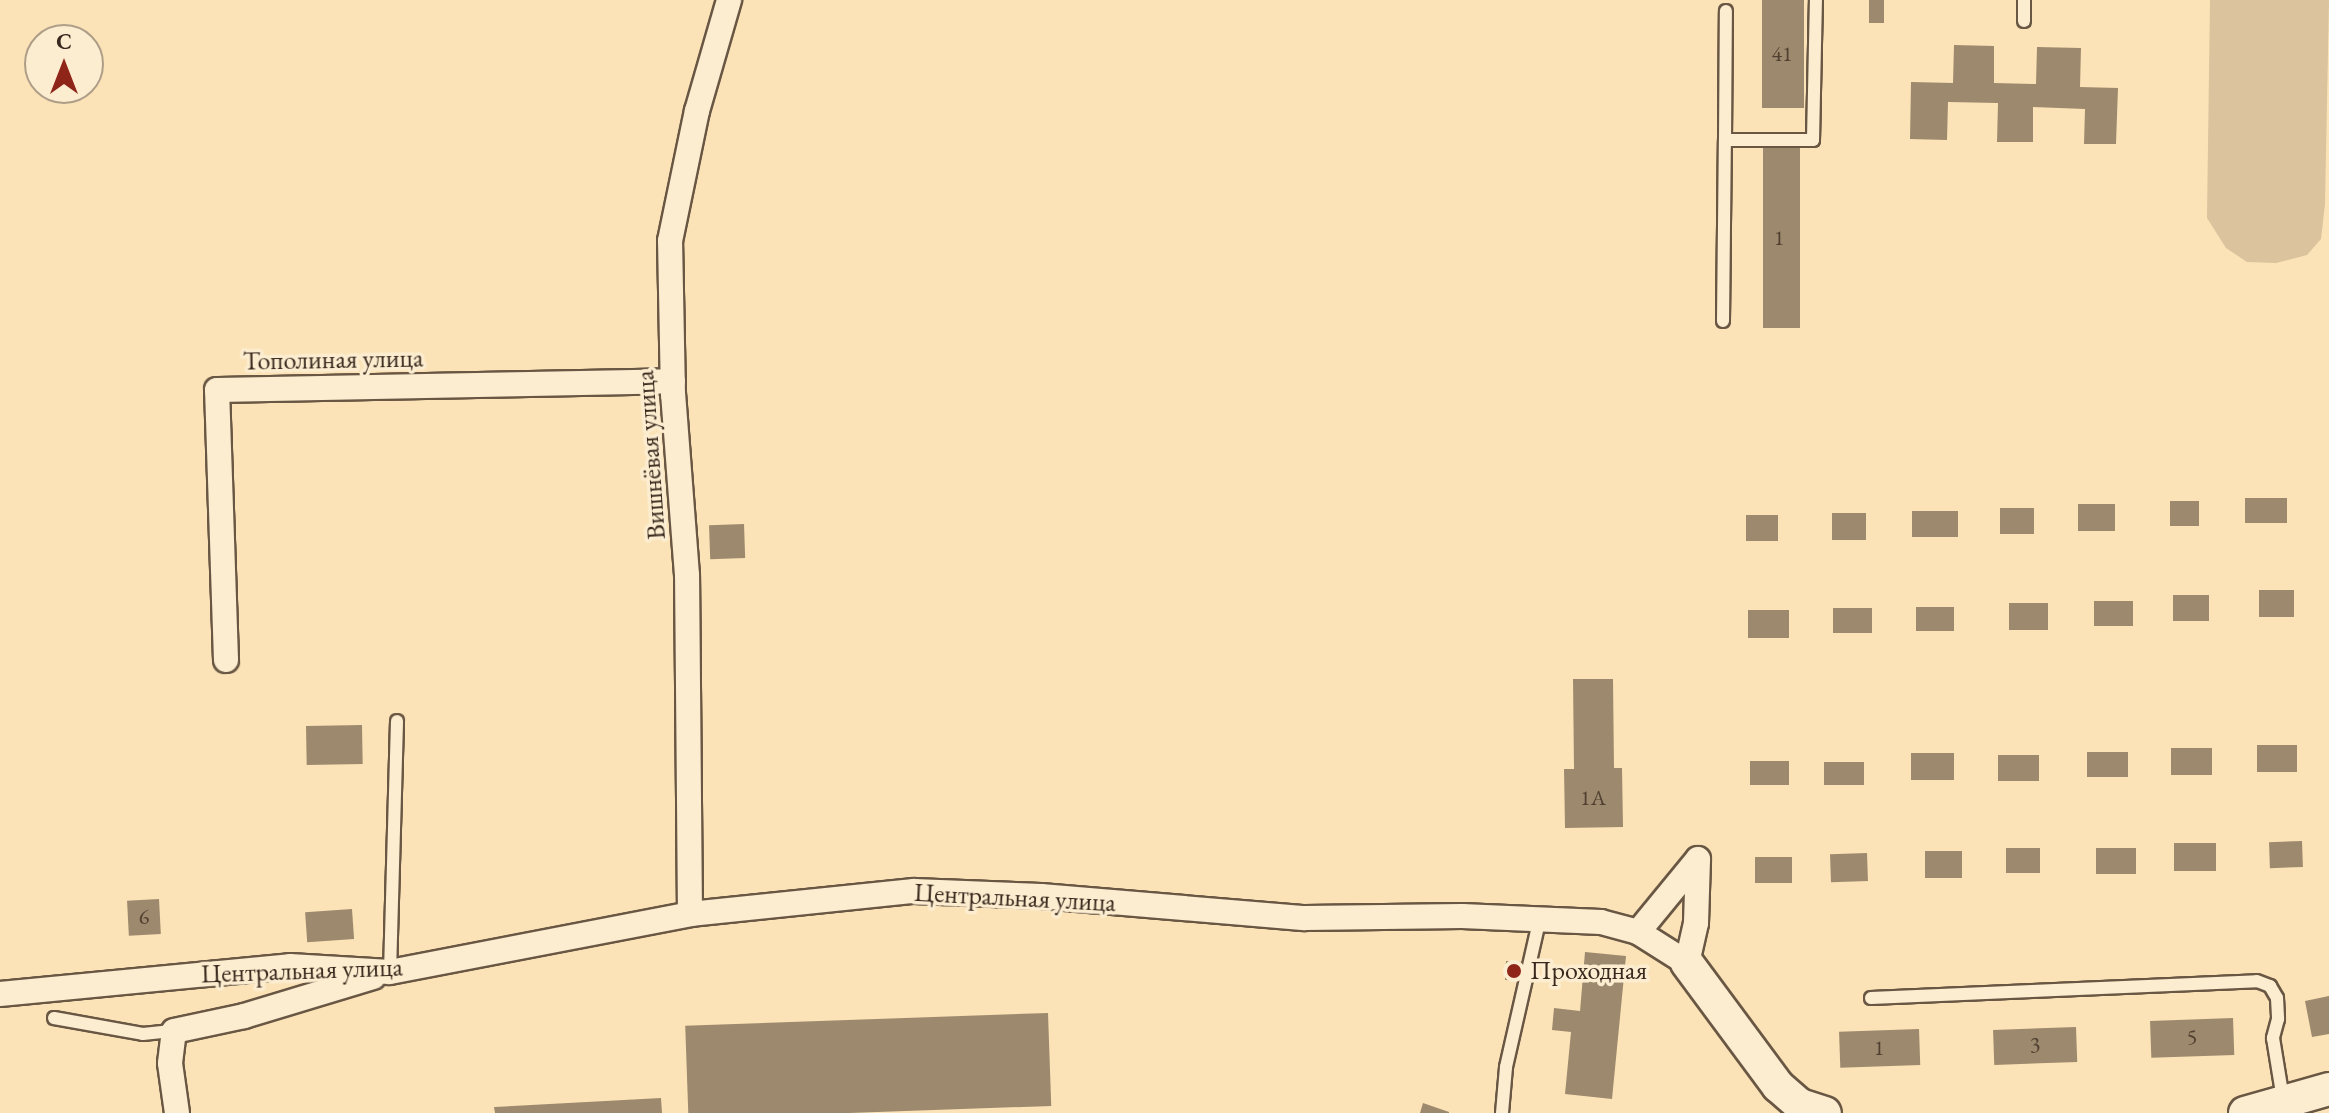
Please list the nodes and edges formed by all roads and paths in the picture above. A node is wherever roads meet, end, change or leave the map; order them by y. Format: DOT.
graph roads {
  1 [pos="729,0"];
  2 [pos="1816,0"];
  3 [pos="2024,0"];
  4 [pos="1726,11"];
  5 [pos="2024,21"];
  6 [pos="1725,140"];
  7 [pos="1723,321"];
  8 [pos="673,381"];
  9 [pos="226,660"];
  10 [pos="397,721"];
  11 [pos="690,914"];
  12 [pos="1540,917"];
  13 [pos="1638,932"];
  14 [pos="1687,963"];
  15 [pos="390,972"];
  16 [pos="0,994"];
  17 [pos="1871,998"];
  18 [pos="54,1018"];
  19 [pos="174,1031"];
  20 [pos="2329,1089"];
  21 [pos="2283,1102"];
  22 [pos="1808,1110"];
  23 [pos="177,1113"];
  24 [pos="1502,1113"];
  25 [pos="2245,1113"];
  1 -- 8 [label="street, Вишнёвая улица"];
  2 -- 6 [label="lane"];
  3 -- 5 [label="lane"];
  4 -- 6 [label="lane"];
  6 -- 7 [label="lane"];
  8 -- 9 [label="street, Тополиная улица"];
  8 -- 11 [label="street, Вишнёвая улица"];
  10 -- 15 [label="lane"];
  11 -- 12 [label="street, Центральная улица"];
  11 -- 15 [label="street, Центральная улица"];
  12 -- 13 [label="street, Центральная улица"];
  12 -- 24 [label="lane"];
  13 -- 14 [label="street, Центральная улица"];
  13 -- 14 [label="street"];
  14 -- 22 [label="street, Центральная улица"];
  15 -- 16 [label="street, Центральная улица"];
  15 -- 19 [label="street"];
  17 -- 21 [label="lane"];
  18 -- 19 [label="lane"];
  19 -- 23 [label="street"];
  20 -- 21 [label="street"];
  21 -- 25 [label="street"];
}
